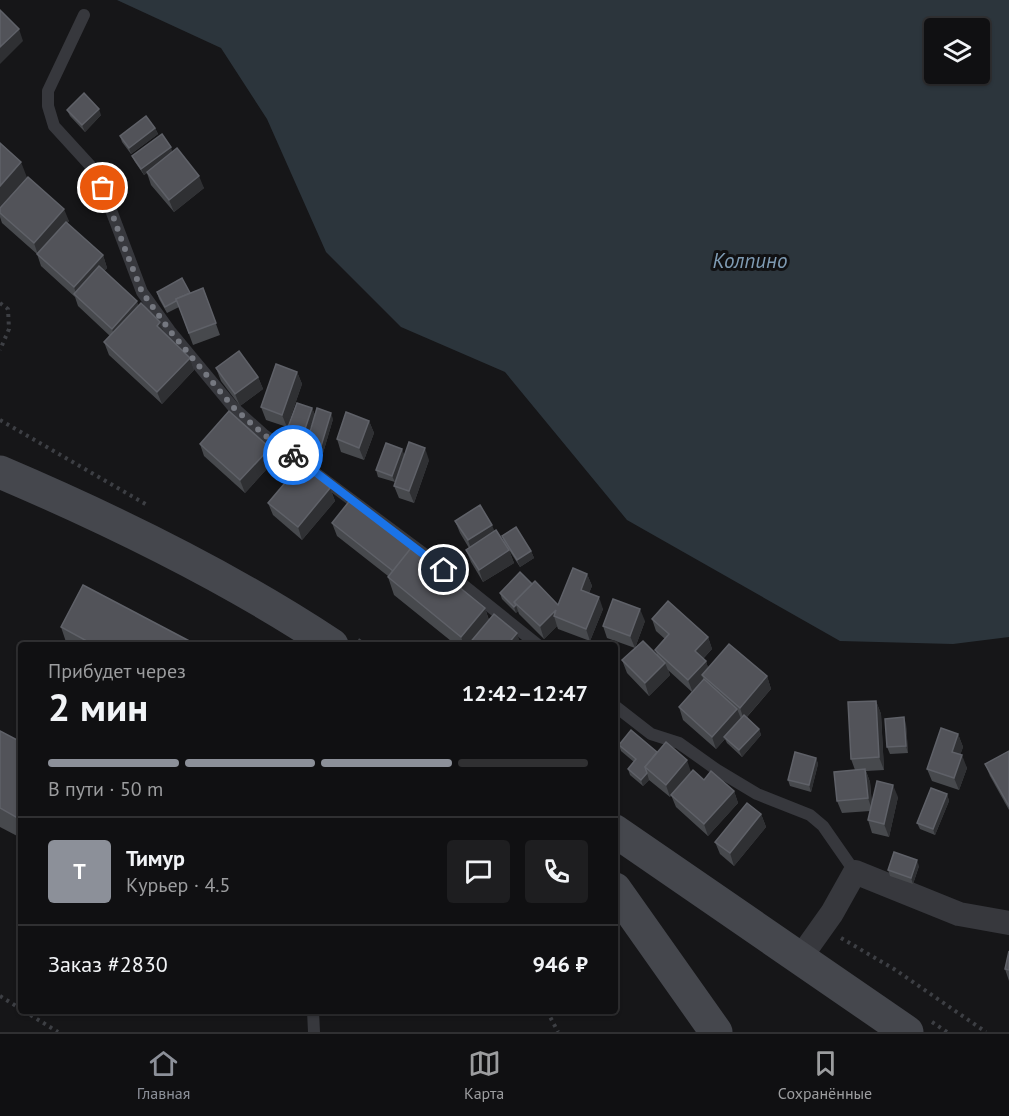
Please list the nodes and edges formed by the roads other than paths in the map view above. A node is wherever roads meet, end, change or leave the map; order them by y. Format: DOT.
graph roads {
  1 [pos="84,15"];
  2 [pos="0,472"];
  3 [pos="327,642"];
  4 [pos="534,642"];
  5 [pos="618,708"];
  6 [pos="618,833"];
  7 [pos="855,872"];
  8 [pos="618,893"];
  9 [pos="1009,922"];
  10 [pos="800,958"];
  11 [pos="313,1014"];
  12 [pos="314,1032"];
  13 [pos="716,1032"];
  14 [pos="880,1032"];
  15 [pos="907,1032"];
  1 -- 4 [label="lane"];
  2 -- 3 [label="main road"];
  5 -- 7 [label="lane"];
  6 -- 10 [label="main road"];
  7 -- 9 [label="street"];
  7 -- 10 [label="street"];
  8 -- 13 [label="main road"];
  10 -- 14 [label="main road"];
  10 -- 15 [label="main road"];
  11 -- 12 [label="lane"];
}
